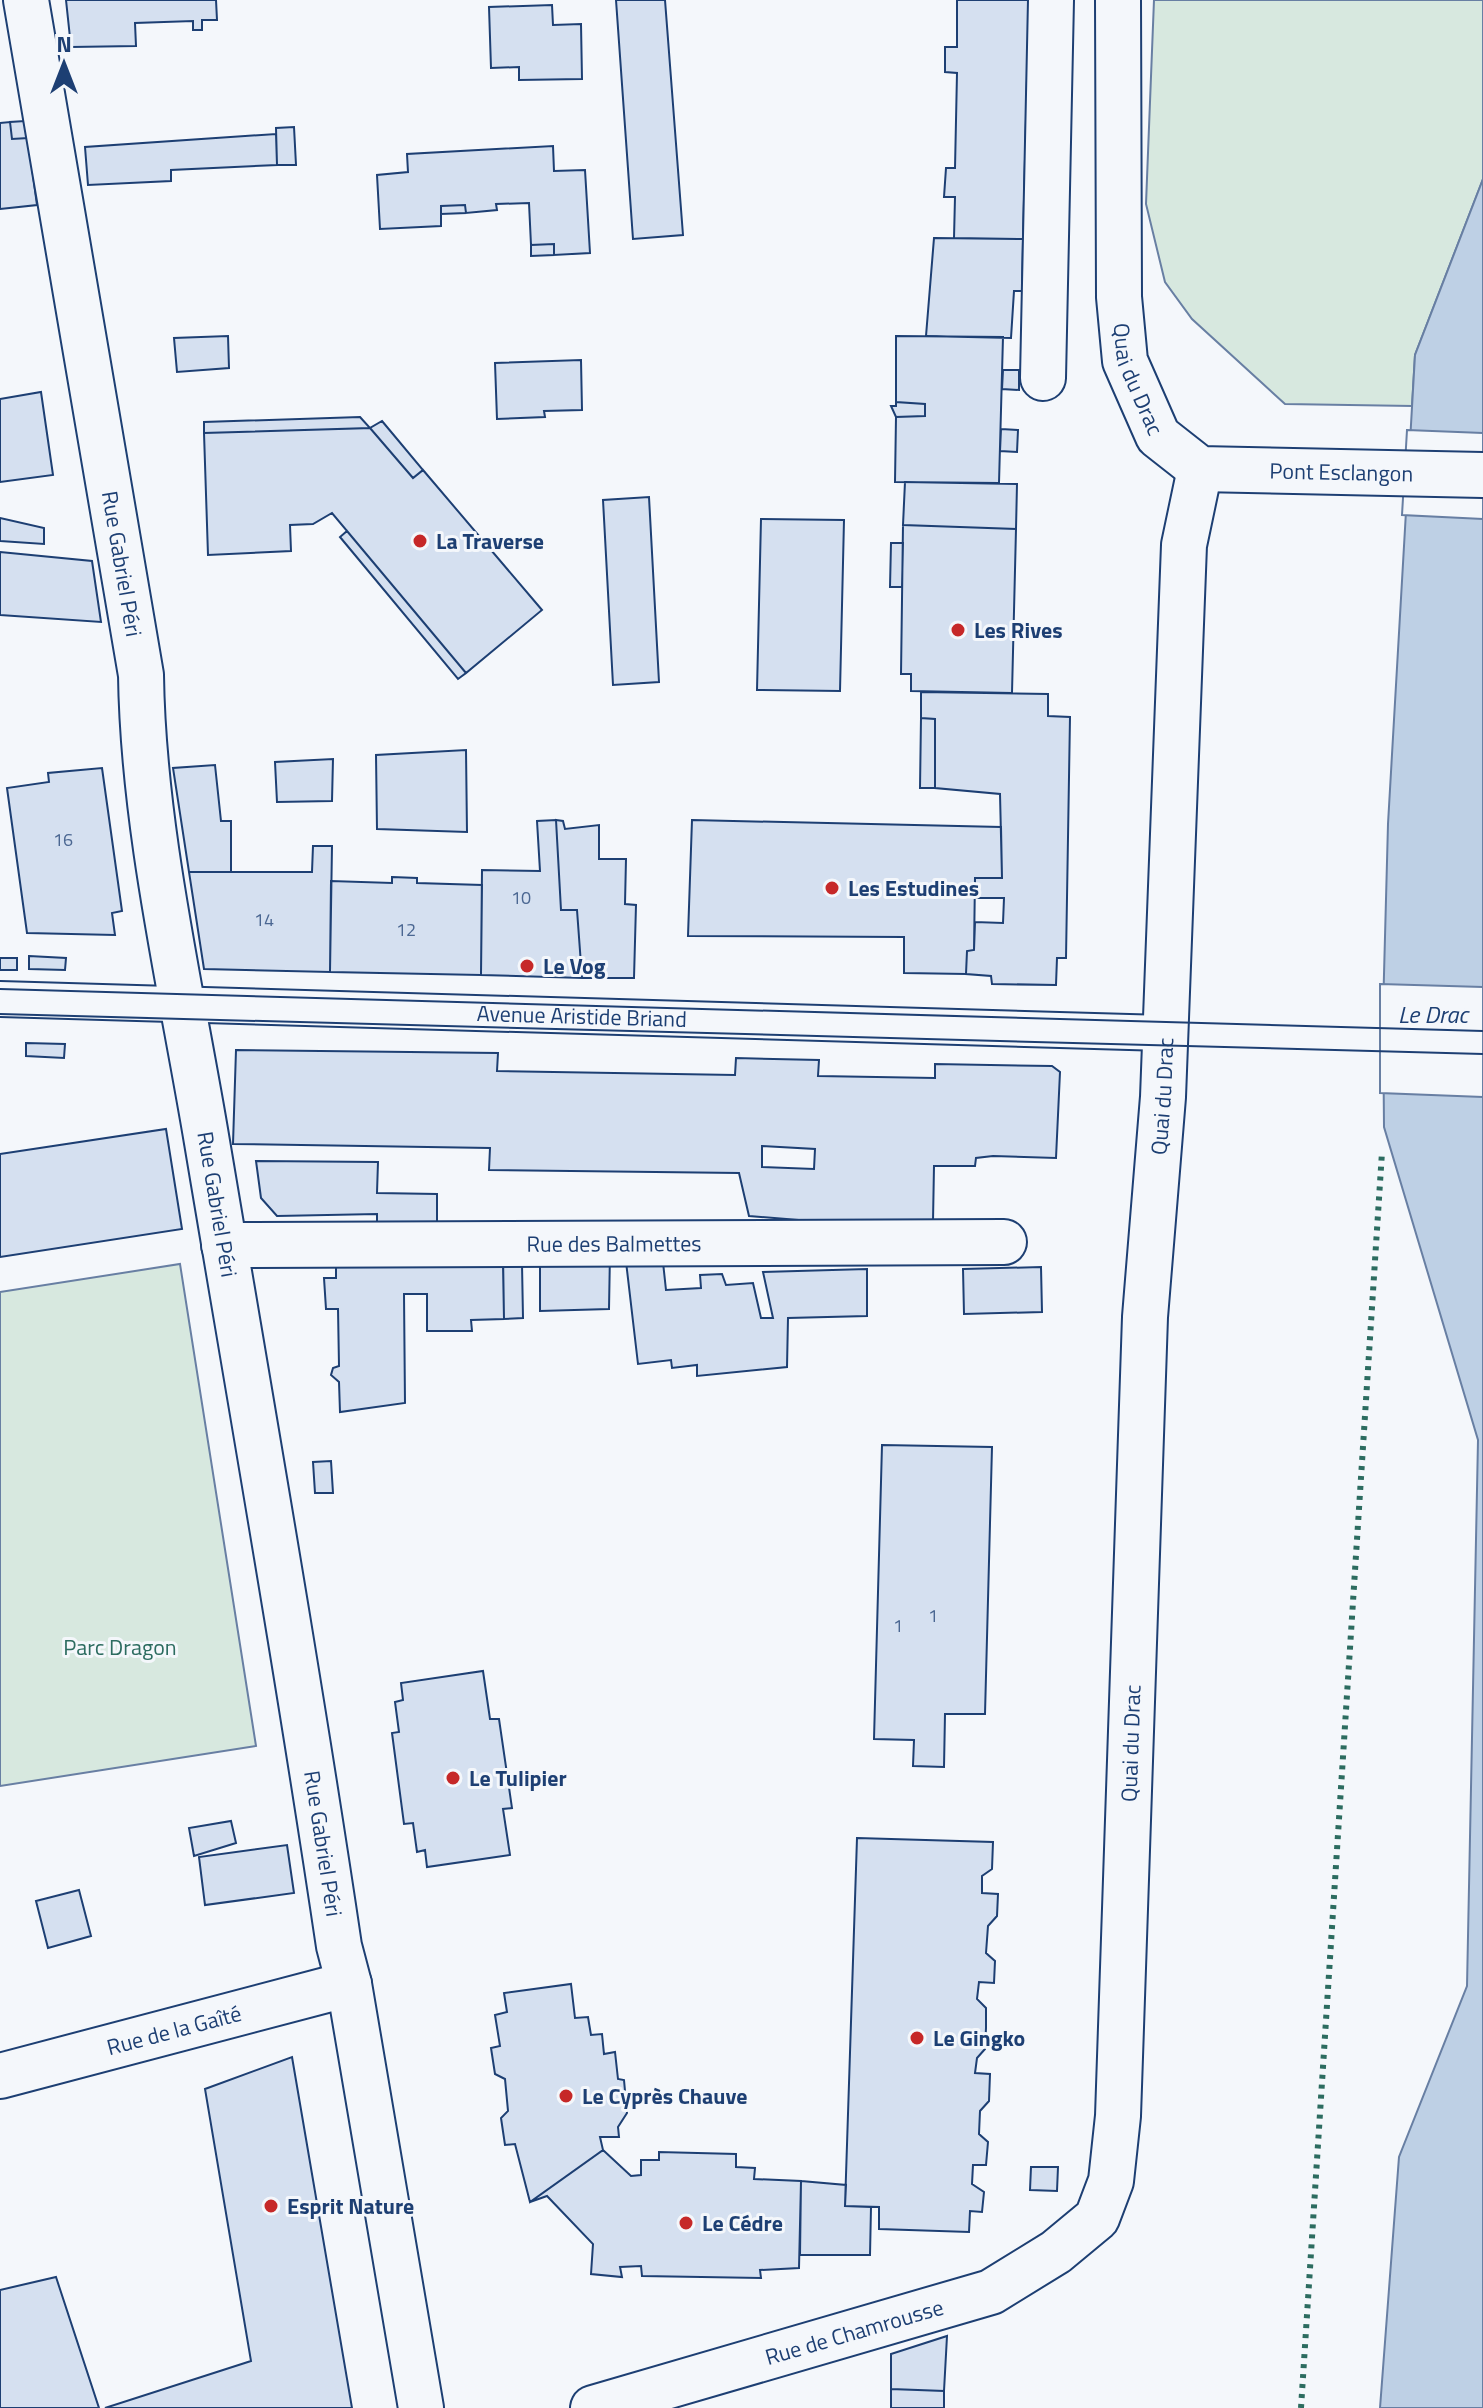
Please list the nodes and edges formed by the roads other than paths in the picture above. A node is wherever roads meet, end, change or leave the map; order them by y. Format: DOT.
graph roads {
  1 [pos="26,0"];
  2 [pos="1051,0"];
  3 [pos="1118,0"];
  4 [pos="1043,378"];
  5 [pos="1200,469"];
  6 [pos="1483,475"];
  7 [pos="0,999"];
  8 [pos="183,1004"];
  9 [pos="1164,1033"];
  10 [pos="1004,1242"];
  11 [pos="224,1245"];
  12 [pos="349,1984"];
  13 [pos="0,2076"];
  14 [pos="1097,2218"];
  15 [pos="421,2408"];
  16 [pos="593,2408"];
  1 -- 8 [label="street, Rue Gabriel Péri"];
  2 -- 4 [label="street"];
  3 -- 5 [label="street, Quai du Drac"];
  5 -- 6 [label="street, Pont Esclangon"];
  5 -- 9 [label="street, Quai du Drac"];
  7 -- 8 [label="street, Avenue Aristide Briand"];
  8 -- 9 [label="street, Avenue Aristide Briand"];
  8 -- 11 [label="street, Rue Gabriel Péri"];
  9 -- 14 [label="street, Quai du Drac"];
  10 -- 11 [label="street, Rue des Balmettes"];
  11 -- 12 [label="street, Rue Gabriel Péri"];
  12 -- 13 [label="street, Rue de la Gaîté"];
  12 -- 15 [label="street, Rue Gabriel Péri"];
  14 -- 16 [label="street, Rue de Chamrousse"];
}
